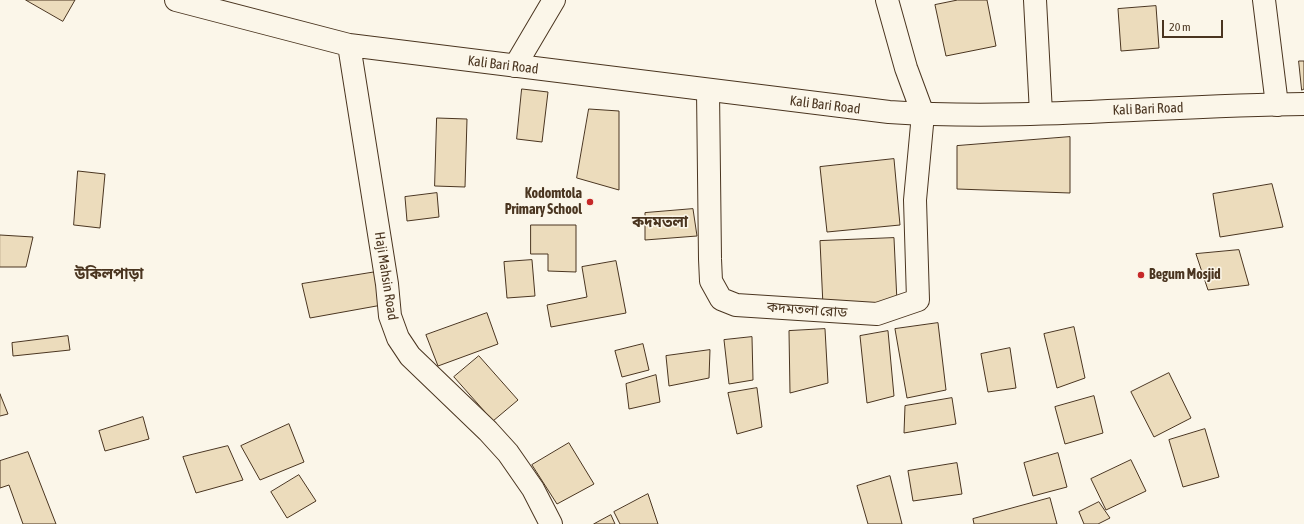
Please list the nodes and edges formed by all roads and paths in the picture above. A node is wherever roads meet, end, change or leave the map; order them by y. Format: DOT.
graph roads {
  1 [pos="176,0"];
  2 [pos="554,0"];
  3 [pos="887,0"];
  4 [pos="1034,0"];
  5 [pos="1264,0"];
  6 [pos="349,45"];
  7 [pos="515,66"];
  8 [pos="708,91"];
  9 [pos="1277,104"];
  10 [pos="1304,104"];
  11 [pos="1041,113"];
  12 [pos="923,114"];
  13 [pos="551,524"];
  1 -- 6 [label="main road, Kali Bari Road"];
  2 -- 7 [label="main road"];
  3 -- 12 [label="main road"];
  4 -- 11 [label="main road"];
  5 -- 9 [label="main road"];
  6 -- 7 [label="main road, Kali Bari Road"];
  6 -- 13 [label="main road, Haji Mahsin Road"];
  7 -- 8 [label="main road, Kali Bari Road"];
  8 -- 12 [label="main road, Kali Bari Road"];
  8 -- 12 [label="main road, কদমতলা রোড"];
  9 -- 10 [label="main road, Kali Bari Road"];
  9 -- 11 [label="main road, Kali Bari Road"];
  11 -- 12 [label="main road, Kali Bari Road"];
}
